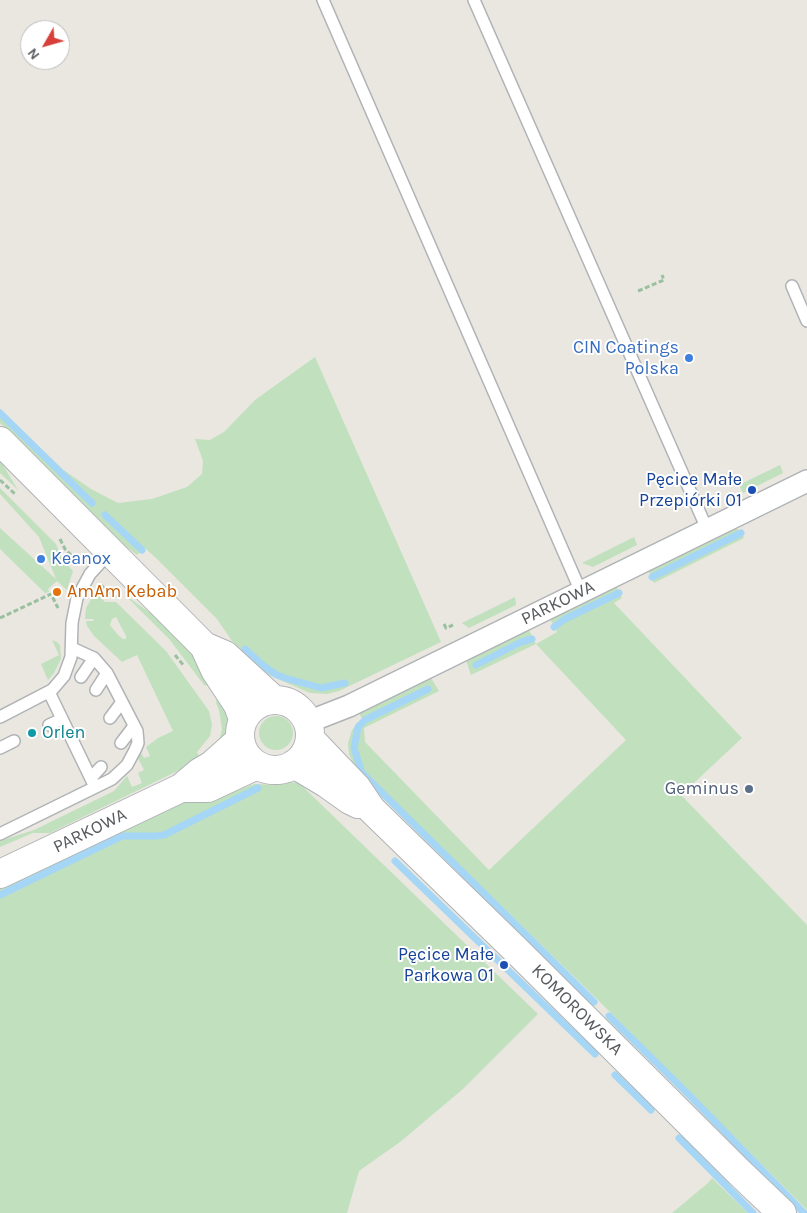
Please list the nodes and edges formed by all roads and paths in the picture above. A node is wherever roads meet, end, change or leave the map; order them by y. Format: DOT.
graph roads {
  1 [pos="323,0"];
  2 [pos="474,0"];
  3 [pos="662,275"];
  4 [pos="792,286"];
  5 [pos="638,291"];
  6 [pos="807,321"];
  7 [pos="0,441"];
  8 [pos="0,480"];
  9 [pos="807,481"];
  10 [pos="21,501"];
  11 [pos="707,529"];
  12 [pos="56,534"];
  13 [pos="111,551"];
  14 [pos="72,556"];
  15 [pos="107,590"];
  16 [pos="581,592"];
  17 [pos="120,599"];
  18 [pos="74,612"];
  19 [pos="0,618"];
  20 [pos="444,624"];
  21 [pos="453,625"];
  22 [pos="204,646"];
  23 [pos="72,648"];
  24 [pos="172,650"];
  25 [pos="94,658"];
  26 [pos="184,667"];
  27 [pos="108,674"];
  28 [pos="81,677"];
  29 [pos="96,690"];
  30 [pos="49,692"];
  31 [pos="273,699"];
  32 [pos="122,702"];
  33 [pos="61,710"];
  34 [pos="0,717"];
  35 [pos="110,718"];
  36 [pos="49,725"];
  37 [pos="134,726"];
  38 [pos="241,729"];
  39 [pos="309,730"];
  40 [pos="14,742"];
  41 [pos="121,743"];
  42 [pos="0,748"];
  43 [pos="294,764"];
  44 [pos="257,765"];
  45 [pos="101,767"];
  46 [pos="93,783"];
  47 [pos="181,788"];
  48 [pos="371,809"];
  49 [pos="0,834"];
  50 [pos="0,874"];
  51 [pos="782,1213"];
  1 -- 16 [label="lane"];
  2 -- 11 [label="lane"];
  3 -- 5 [label="path"];
  4 -- 6 [label="lane"];
  7 -- 13 [label="street"];
  8 -- 10 [label="path"];
  9 -- 11 [label="street, PARKOWA"];
  11 -- 16 [label="street, PARKOWA"];
  12 -- 14 [label="path"];
  13 -- 18 [label="lane"];
  13 -- 22 [label="street"];
  15 -- 17 [label="path"];
  16 -- 39 [label="street, PARKOWA"];
  18 -- 19 [label="path"];
  18 -- 23 [label="lane"];
  20 -- 21 [label="path"];
  22 -- 31 [label="street"];
  22 -- 38 [label="street"];
  23 -- 25 [label="lane"];
  23 -- 30 [label="lane"];
  24 -- 26 [label="path"];
  25 -- 27 [label="lane"];
  25 -- 28 [label="lane"];
  27 -- 29 [label="lane"];
  27 -- 32 [label="lane"];
  30 -- 33 [label="lane"];
  30 -- 34 [label="lane"];
  31 -- 38 [label="street"];
  31 -- 39 [label="street"];
  32 -- 35 [label="lane"];
  32 -- 37 [label="lane"];
  33 -- 36 [label="lane"];
  33 -- 46 [label="lane"];
  37 -- 41 [label="lane"];
  37 -- 46 [label="lane"];
  38 -- 44 [label="street"];
  38 -- 47 [label="street, PARKOWA"];
  39 -- 43 [label="street"];
  39 -- 48 [label="street, KOMOROWSKA"];
  40 -- 42 [label="lane"];
  43 -- 44 [label="street"];
  43 -- 48 [label="street, KOMOROWSKA"];
  44 -- 47 [label="street, PARKOWA"];
  45 -- 46 [label="lane"];
  46 -- 49 [label="lane"];
  47 -- 50 [label="street, PARKOWA"];
  48 -- 51 [label="street, KOMOROWSKA"];
}
